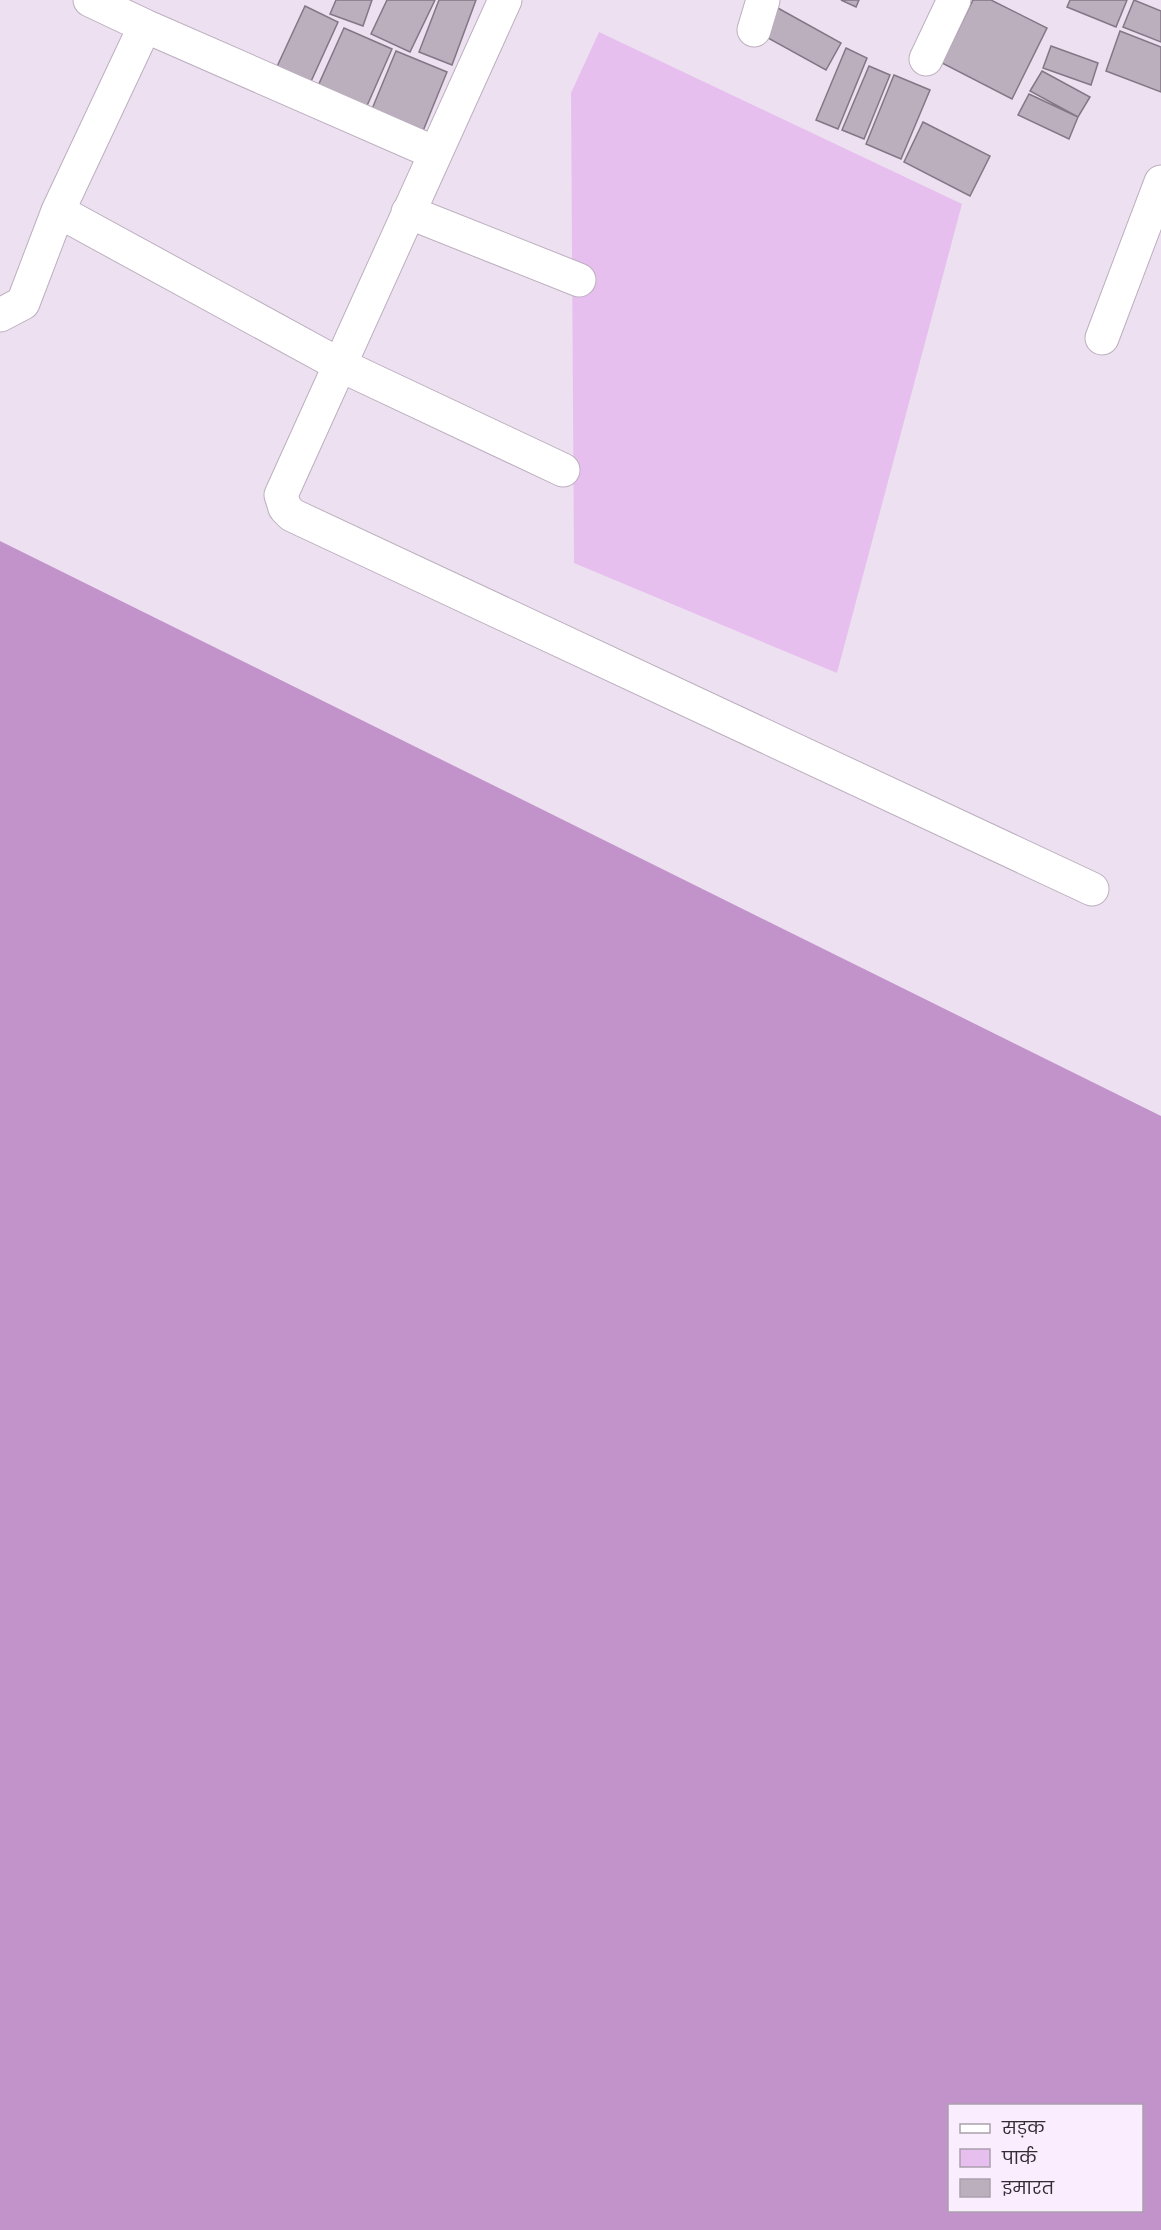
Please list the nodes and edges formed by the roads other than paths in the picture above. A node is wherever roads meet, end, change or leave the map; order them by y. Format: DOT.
graph roads {
  1 [pos="90,0"];
  2 [pos="505,0"];
  3 [pos="954,0"];
  4 [pos="145,26"];
  5 [pos="926,59"];
  6 [pos="435,153"];
  7 [pos="1161,182"];
  8 [pos="58,211"];
  9 [pos="408,212"];
  10 [pos="579,280"];
  11 [pos="0,315"];
  12 [pos="1102,338"];
  13 [pos="340,365"];
  14 [pos="563,470"];
  15 [pos="1092,889"];
  1 -- 4 [label="street"];
  2 -- 6 [label="street"];
  3 -- 5 [label="street"];
  4 -- 6 [label="street"];
  4 -- 8 [label="street"];
  6 -- 9 [label="street"];
  7 -- 12 [label="street"];
  8 -- 11 [label="street"];
  8 -- 13 [label="street"];
  9 -- 10 [label="street"];
  9 -- 13 [label="street"];
  13 -- 14 [label="street"];
  13 -- 15 [label="street"];
}
